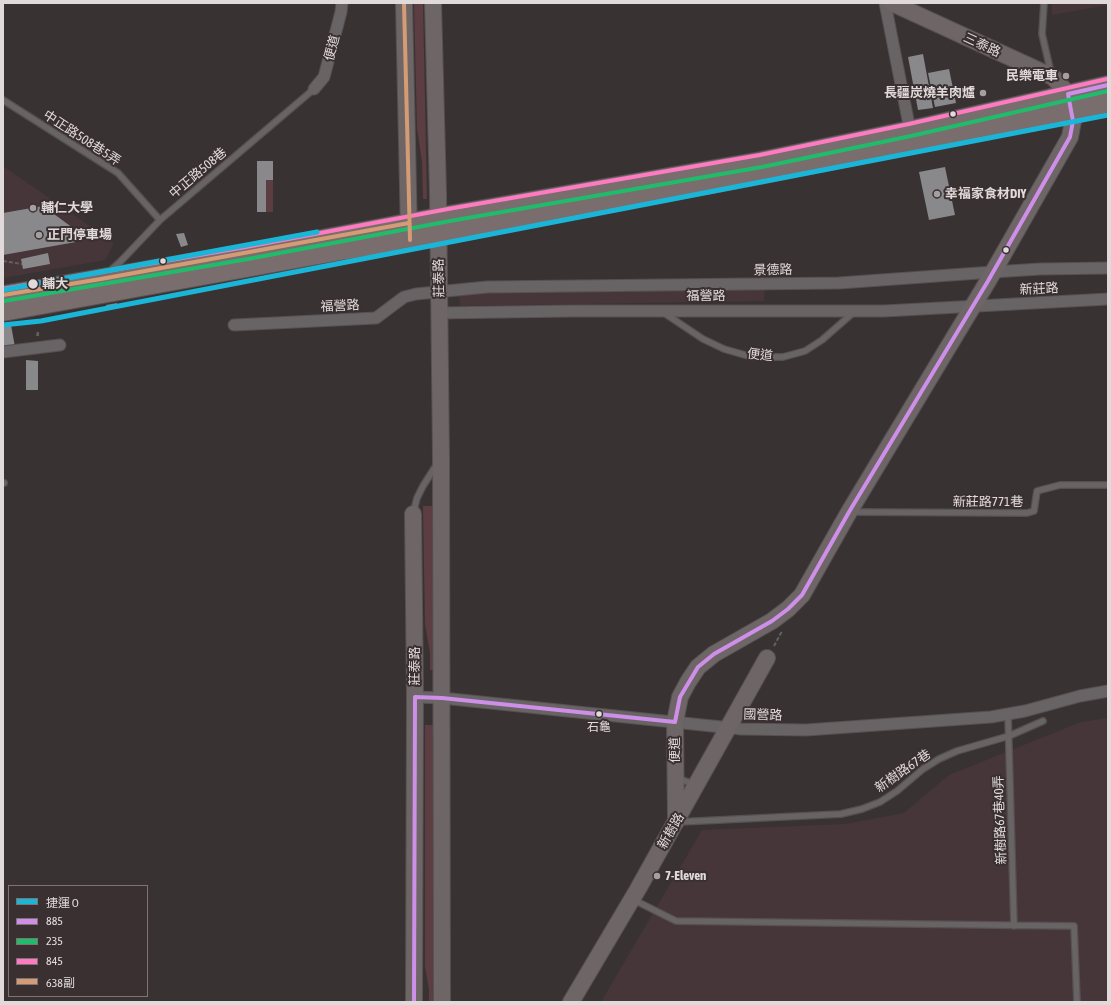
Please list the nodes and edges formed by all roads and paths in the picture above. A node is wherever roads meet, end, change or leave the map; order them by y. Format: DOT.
graph roads {
  1 [pos="342,3"];
  2 [pos="404,3"];
  3 [pos="433,3"];
  4 [pos="884,3"];
  5 [pos="892,3"];
  6 [pos="1044,3"];
  7 [pos="1052,77"];
  8 [pos="1108,85"];
  9 [pos="314,90"];
  10 [pos="3,100"];
  11 [pos="1070,103"];
  12 [pos="1108,103"];
  13 [pos="910,130"];
  14 [pos="160,220"];
  15 [pos="438,225"];
  16 [pos="409,231"];
  17 [pos="3,261"];
  18 [pos="22,264"];
  19 [pos="1108,268"];
  20 [pos="992,272"];
  21 [pos="101,279"];
  22 [pos="439,292"];
  23 [pos="3,295"];
  24 [pos="1108,299"];
  25 [pos="972,307"];
  26 [pos="661,310"];
  27 [pos="856,311"];
  28 [pos="3,312"];
  29 [pos="440,313"];
  30 [pos="234,325"];
  31 [pos="60,345"];
  32 [pos="3,352"];
  33 [pos="441,457"];
  34 [pos="1108,485"];
  35 [pos="849,512"];
  36 [pos="413,514"];
  37 [pos="767,658"];
  38 [pos="1108,691"];
  39 [pos="415,698"];
  40 [pos="442,698"];
  41 [pos="1008,714"];
  42 [pos="1043,721"];
  43 [pos="675,722"];
  44 [pos="728,728"];
  45 [pos="1009,736"];
  46 [pos="675,777"];
  47 [pos="697,785"];
  48 [pos="676,822"];
  49 [pos="632,899"];
  50 [pos="1014,926"];
  51 [pos="414,1002"];
  52 [pos="442,1002"];
  53 [pos="571,1002"];
  54 [pos="1077,1002"];
  1 -- 9 [label="street, 便道"];
  2 -- 16 [label="street"];
  3 -- 15 [label="street, 莊泰路"];
  4 -- 13 [label="street"];
  5 -- 7 [label="street, 三泰路"];
  6 -- 7 [label="lane"];
  7 -- 11 [label="street, 三泰路"];
  8 -- 11 [label="main road"];
  9 -- 14 [label="lane, 中正路508巷"];
  10 -- 14 [label="lane, 中正路508巷5弄"];
  11 -- 12 [label="main road"];
  11 -- 13 [label="main road"];
  11 -- 15 [label="main road"];
  11 -- 20 [label="street"];
  13 -- 15 [label="main road"];
  14 -- 21 [label="lane, 中正路508巷"];
  15 -- 16 [label="main road"];
  15 -- 22 [label="street, 莊泰路"];
  16 -- 21 [label="main road"];
  16 -- 28 [label="main road"];
  17 -- 18 [label="path"];
  19 -- 20 [label="street, 景德路"];
  20 -- 22 [label="street, 景德路"];
  20 -- 25 [label="street"];
  21 -- 23 [label="main road"];
  22 -- 29 [label="street, 莊泰路"];
  22 -- 30 [label="street, 福營路"];
  24 -- 25 [label="street, 新莊路"];
  25 -- 27 [label="street, 福營路"];
  25 -- 35 [label="street"];
  26 -- 27 [label="street, 福營路"];
  26 -- 27 [label="lane, 便道"];
  26 -- 29 [label="street, 福營路"];
  29 -- 33 [label="street, 莊泰路"];
  31 -- 32 [label="street"];
  33 -- 36 [label="lane, 莊泰路"];
  33 -- 40 [label="street, 莊泰路"];
  34 -- 35 [label="lane, 新莊路771巷"];
  35 -- 43 [label="street, 便道"];
  36 -- 39 [label="street, 莊泰路"];
  37 -- 44 [label="street, 新樹路"];
  38 -- 41 [label="street, 國營路"];
  39 -- 40 [label="street, 國營路"];
  39 -- 51 [label="street, 莊泰路"];
  40 -- 43 [label="street, 國營路"];
  40 -- 52 [label="street, 莊泰路"];
  41 -- 44 [label="street, 國營路"];
  41 -- 45 [label="lane, 新樹路67巷40弄"];
  42 -- 45 [label="lane, 新樹路67巷"];
  43 -- 44 [label="street, 國營路"];
  43 -- 46 [label="street, 便道"];
  44 -- 47 [label="street, 新樹路"];
  45 -- 48 [label="lane, 新樹路67巷"];
  45 -- 50 [label="lane, 新樹路67巷40弄"];
  46 -- 47 [label="lane"];
  46 -- 48 [label="street, 便道"];
  47 -- 48 [label="street, 新樹路"];
  48 -- 49 [label="street, 新樹路"];
  49 -- 50 [label="lane"];
  49 -- 53 [label="street, 新樹路"];
  50 -- 54 [label="lane"];
}
